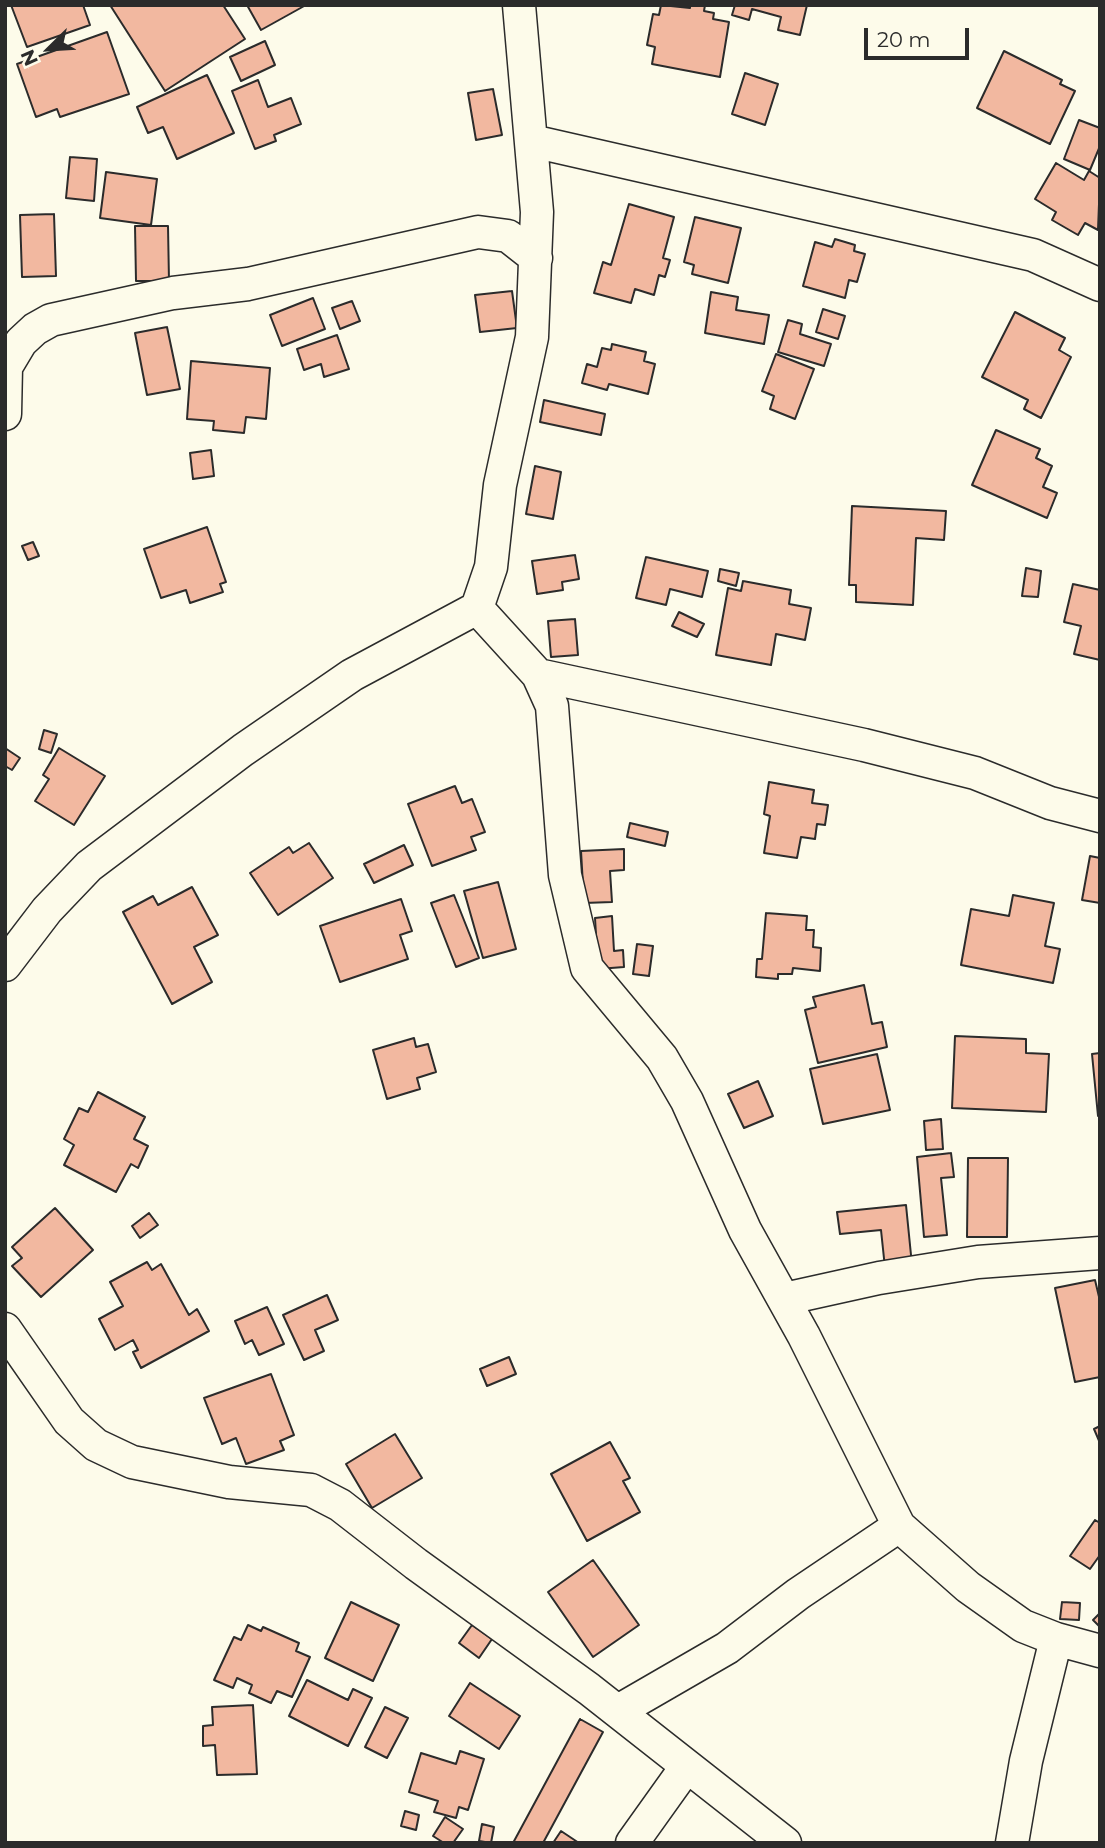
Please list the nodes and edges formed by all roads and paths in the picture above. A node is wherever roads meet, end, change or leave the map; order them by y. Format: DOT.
graph roads {
  1 [pos="519,5"];
  2 [pos="532,141"];
  3 [pos="537,258"];
  4 [pos="1100,285"];
  5 [pos="5,366"];
  6 [pos="5,414"];
  7 [pos="477,608"];
  8 [pos="538,676"];
  9 [pos="1100,816"];
  10 [pos="5,965"];
  11 [pos="1100,1254"];
  12 [pos="784,1299"];
  13 [pos="5,1329"];
  14 [pos="899,1525"];
  15 [pos="1056,1639"];
  16 [pos="1100,1651"];
  17 [pos="618,1711"];
  18 [pos="688,1766"];
  19 [pos="632,1843"];
  20 [pos="785,1843"];
  21 [pos="1012,1843"];
  1 -- 2 [label="street"];
  2 -- 3 [label="street"];
  2 -- 4 [label="street"];
  3 -- 5 [label="street"];
  3 -- 7 [label="street"];
  5 -- 6 [label="street"];
  7 -- 8 [label="street"];
  7 -- 10 [label="street"];
  8 -- 9 [label="street"];
  8 -- 12 [label="street"];
  11 -- 12 [label="street"];
  12 -- 14 [label="street"];
  13 -- 17 [label="street"];
  14 -- 15 [label="street"];
  14 -- 17 [label="street"];
  15 -- 16 [label="street"];
  15 -- 21 [label="street"];
  17 -- 18 [label="street"];
  18 -- 19 [label="street"];
  18 -- 20 [label="street"];
}
